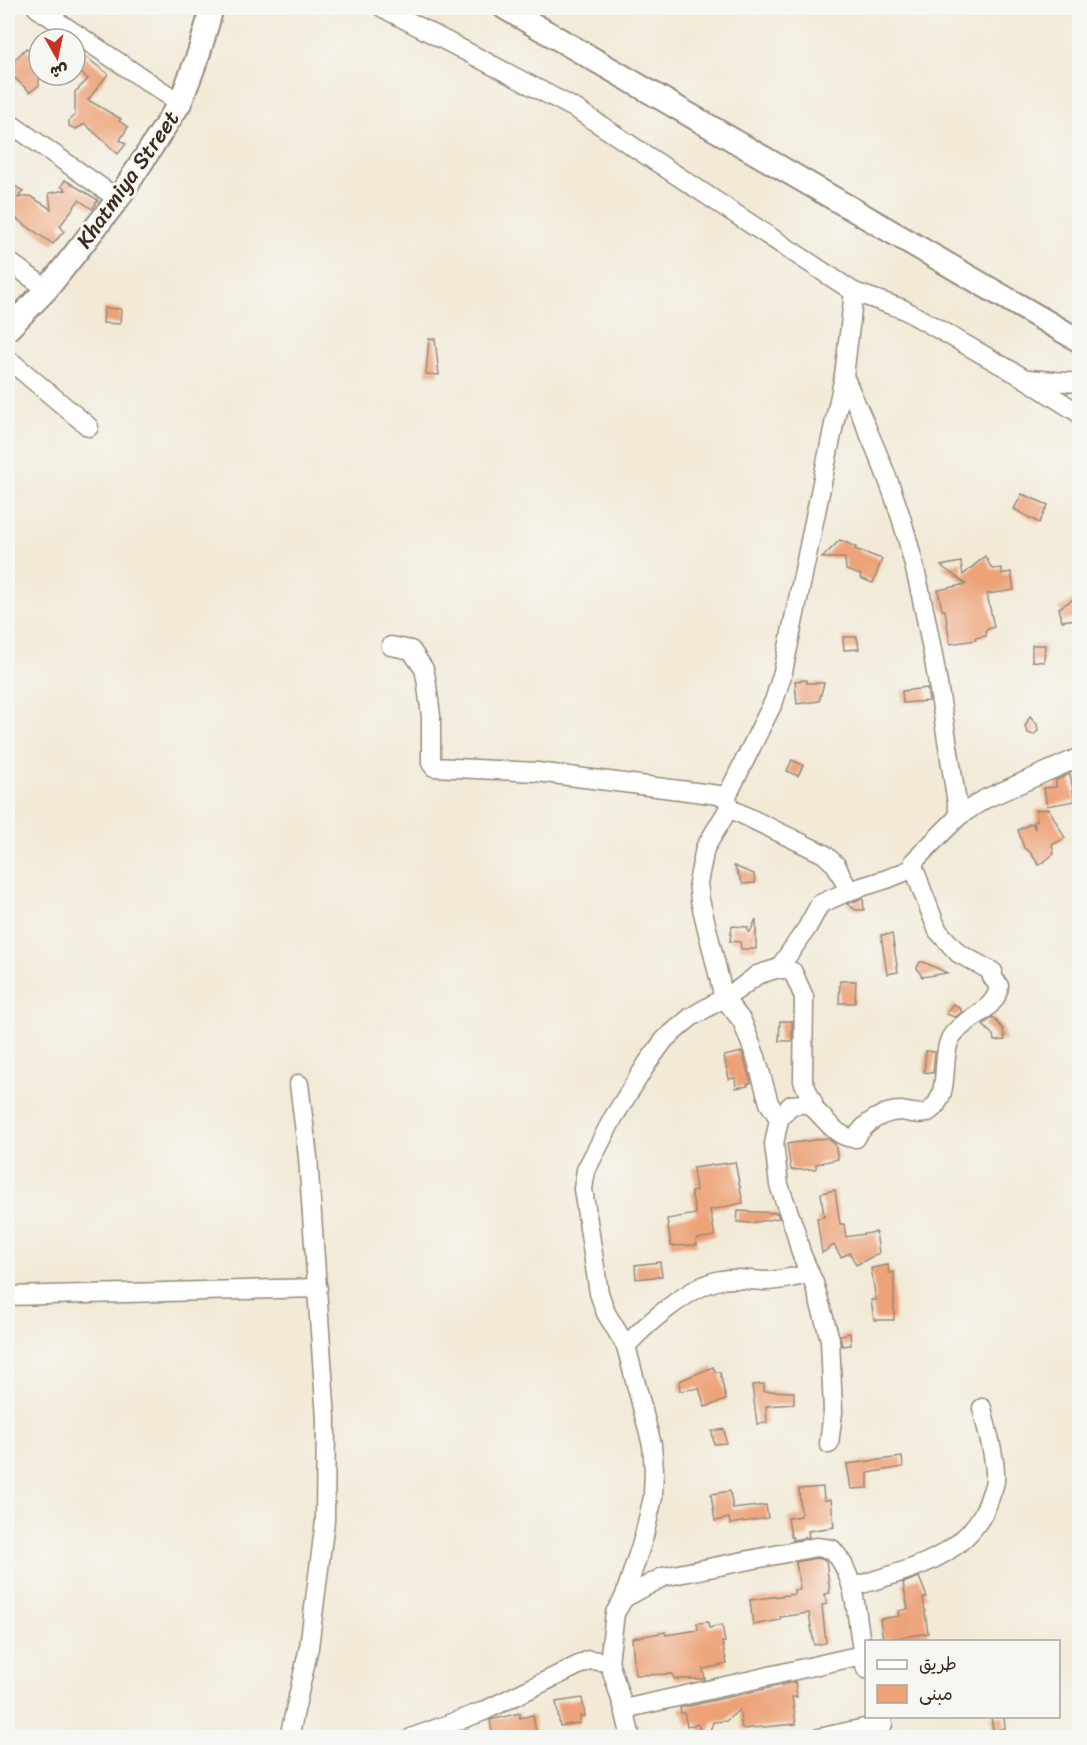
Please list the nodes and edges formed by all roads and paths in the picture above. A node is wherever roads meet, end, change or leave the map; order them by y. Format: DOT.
graph roads {
  1 [pos="37,8"];
  2 [pos="212,8"];
  3 [pos="383,8"];
  4 [pos="505,8"];
  5 [pos="180,103"];
  6 [pos="8,123"];
  7 [pos="118,199"];
  8 [pos="8,261"];
  9 [pos="47,289"];
  10 [pos="854,292"];
  11 [pos="8,329"];
  12 [pos="1080,341"];
  13 [pos="8,359"];
  14 [pos="844,376"];
  15 [pos="1024,378"];
  16 [pos="1080,383"];
  17 [pos="1080,414"];
  18 [pos="89,427"];
  19 [pos="391,646"];
  20 [pos="1080,757"];
  21 [pos="728,802"];
  22 [pos="959,816"];
  23 [pos="914,868"];
  24 [pos="849,891"];
  25 [pos="779,968"];
  26 [pos="724,998"];
  27 [pos="299,1084"];
  28 [pos="813,1103"];
  29 [pos="779,1119"];
  30 [pos="809,1274"];
  31 [pos="318,1288"];
  32 [pos="8,1296"];
  33 [pos="626,1346"];
  34 [pos="982,1408"];
  35 [pos="830,1444"];
  36 [pos="852,1587"];
  37 [pos="624,1598"];
  38 [pos="609,1662"];
  39 [pos="865,1662"];
  40 [pos="624,1709"];
  41 [pos="883,1726"];
  42 [pos="289,1737"];
  43 [pos="411,1737"];
  44 [pos="631,1737"];
  45 [pos="819,1737"];
  1 -- 5 [label="street"];
  2 -- 5 [label="street, Khatmiya Street"];
  3 -- 10 [label="street"];
  4 -- 12 [label="street"];
  5 -- 7 [label="street, Khatmiya Street"];
  6 -- 7 [label="street"];
  7 -- 9 [label="street, Khatmiya Street"];
  8 -- 9 [label="street"];
  9 -- 11 [label="street, Khatmiya Street"];
  10 -- 14 [label="street"];
  10 -- 15 [label="street"];
  13 -- 18 [label="street"];
  14 -- 21 [label="street"];
  14 -- 22 [label="street"];
  15 -- 16 [label="street"];
  15 -- 17 [label="street"];
  19 -- 21 [label="street"];
  20 -- 22 [label="street"];
  21 -- 24 [label="street"];
  21 -- 26 [label="street"];
  22 -- 23 [label="street"];
  23 -- 24 [label="street"];
  23 -- 28 [label="street"];
  24 -- 25 [label="street"];
  25 -- 26 [label="street"];
  25 -- 28 [label="street"];
  26 -- 29 [label="street"];
  26 -- 33 [label="street"];
  27 -- 31 [label="street"];
  28 -- 29 [label="street"];
  29 -- 30 [label="street"];
  30 -- 33 [label="street"];
  30 -- 35 [label="street"];
  31 -- 32 [label="street"];
  31 -- 42 [label="street"];
  33 -- 37 [label="street"];
  34 -- 36 [label="street"];
  36 -- 37 [label="street"];
  36 -- 39 [label="street"];
  37 -- 38 [label="street"];
  38 -- 40 [label="street"];
  38 -- 43 [label="street"];
  39 -- 40 [label="street"];
  40 -- 44 [label="street"];
  41 -- 45 [label="street"];
}
